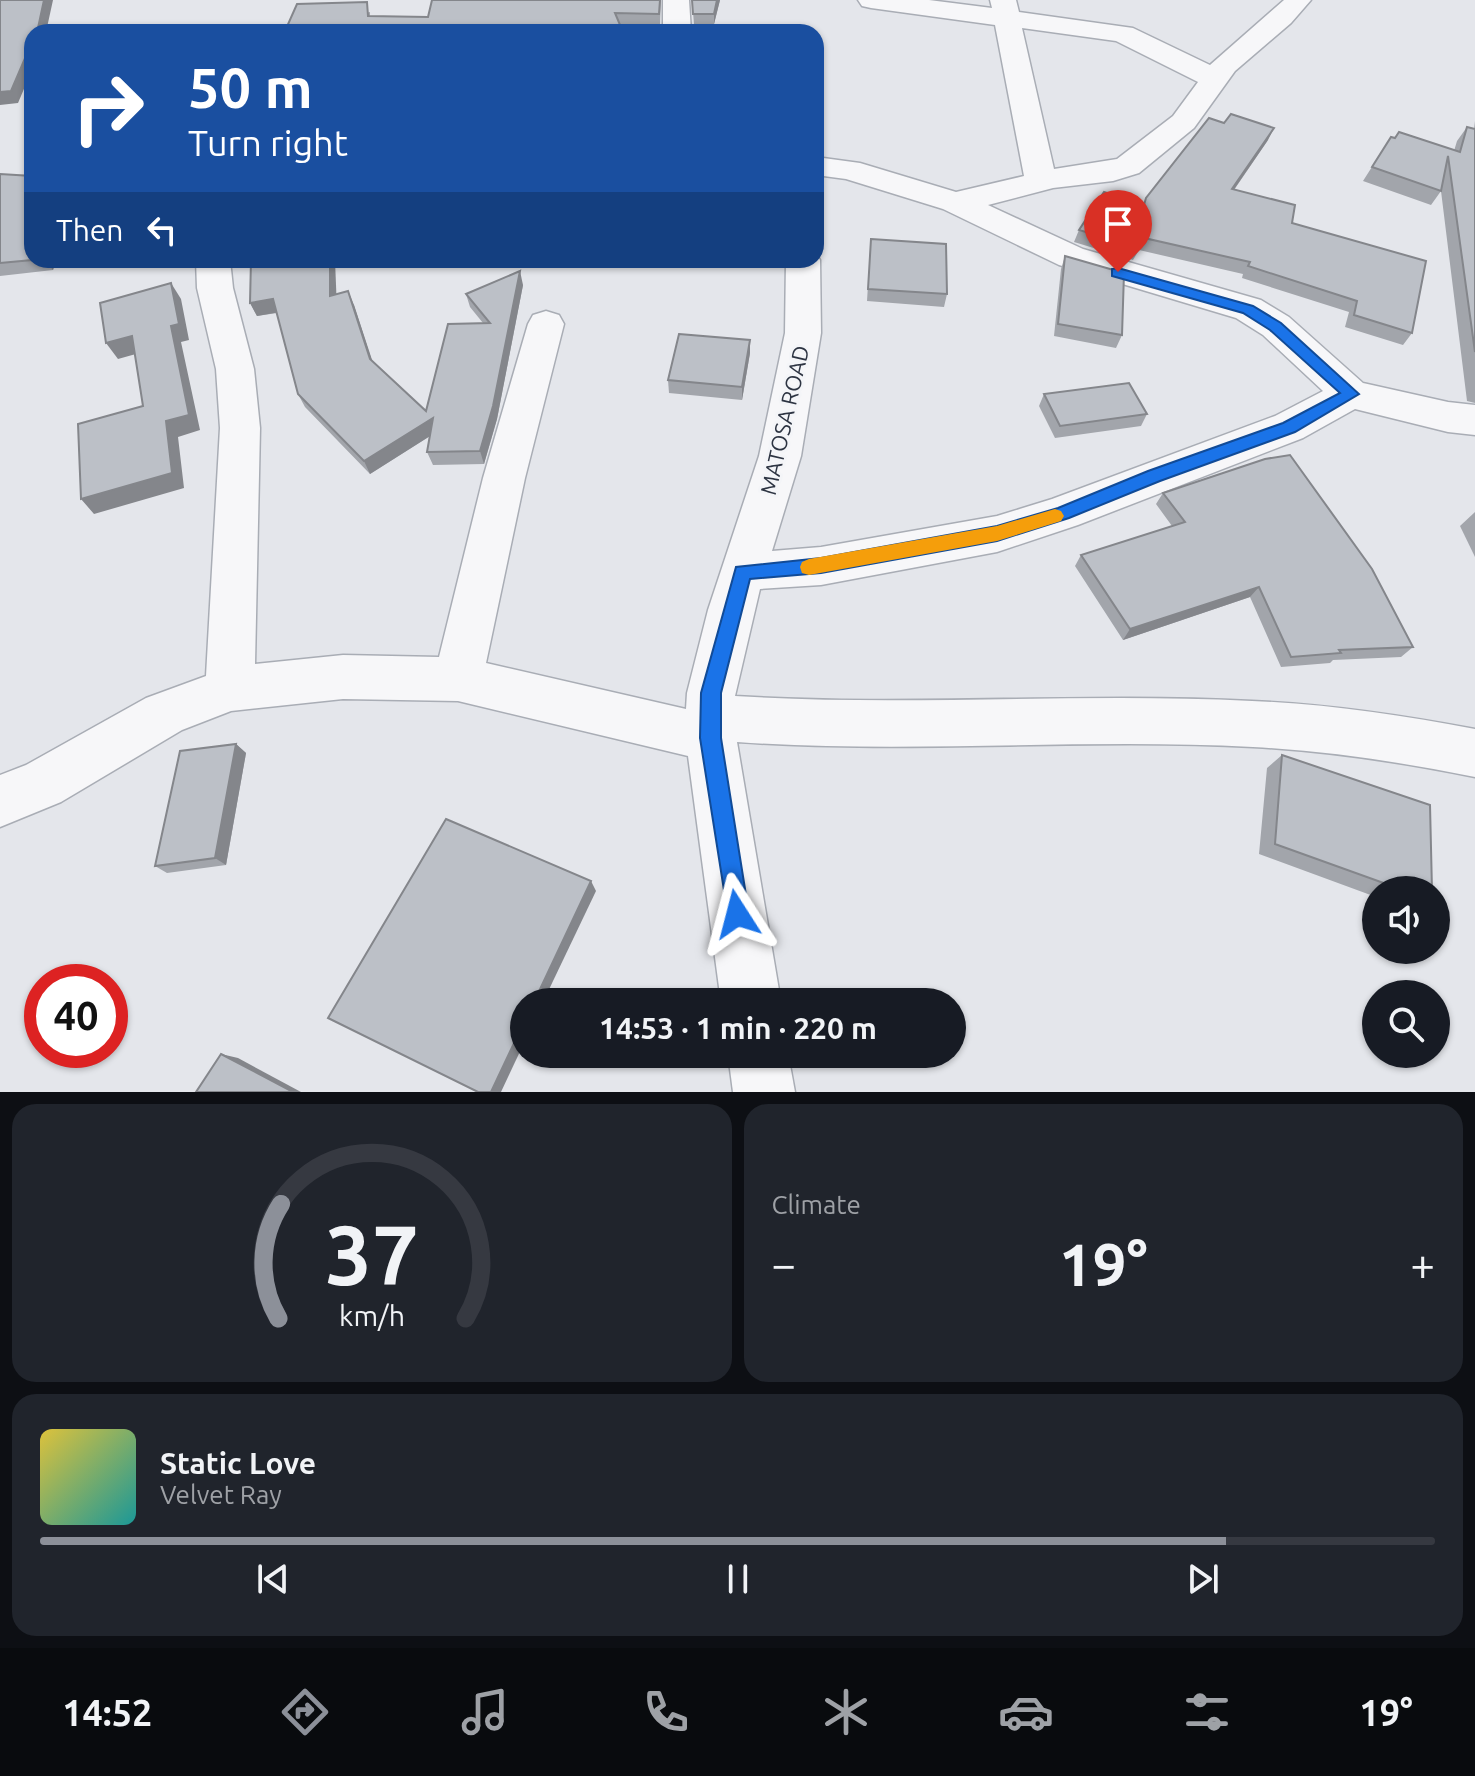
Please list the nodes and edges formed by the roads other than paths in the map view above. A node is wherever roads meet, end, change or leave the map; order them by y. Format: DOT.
graph roads {
  1 [pos="676,0"];
  2 [pos="871,0"];
  3 [pos="1298,0"];
  4 [pos="1005,10"];
  5 [pos="677,24"];
  6 [pos="1213,78"];
  7 [pos="824,167"];
  8 [pos="1040,178"];
  9 [pos="955,202"];
  10 [pos="214,268"];
  11 [pos="803,268"];
  12 [pos="546,324"];
  13 [pos="1351,394"];
  14 [pos="1475,420"];
  15 [pos="743,572"];
  16 [pos="458,679"];
  17 [pos="230,689"];
  18 [pos="711,728"];
  19 [pos="1475,753"];
  20 [pos="0,801"];
  21 [pos="749,988"];
  22 [pos="760,1068"];
  23 [pos="764,1092"];
  1 -- 5 [label="street"];
  2 -- 4 [label="street"];
  3 -- 6 [label="street"];
  4 -- 6 [label="street"];
  4 -- 8 [label="street"];
  6 -- 8 [label="street"];
  7 -- 9 [label="street"];
  8 -- 9 [label="street"];
  9 -- 13 [label="street"];
  10 -- 17 [label="street"];
  11 -- 15 [label="street, MATOSA ROAD"];
  12 -- 16 [label="street"];
  13 -- 14 [label="street"];
  13 -- 15 [label="street"];
  15 -- 18 [label="street, MATOSA ROAD"];
  16 -- 17 [label="street"];
  16 -- 18 [label="street"];
  17 -- 20 [label="street"];
  18 -- 19 [label="street"];
  18 -- 21 [label="street, MATOSA ROAD"];
  22 -- 23 [label="street"];
}
